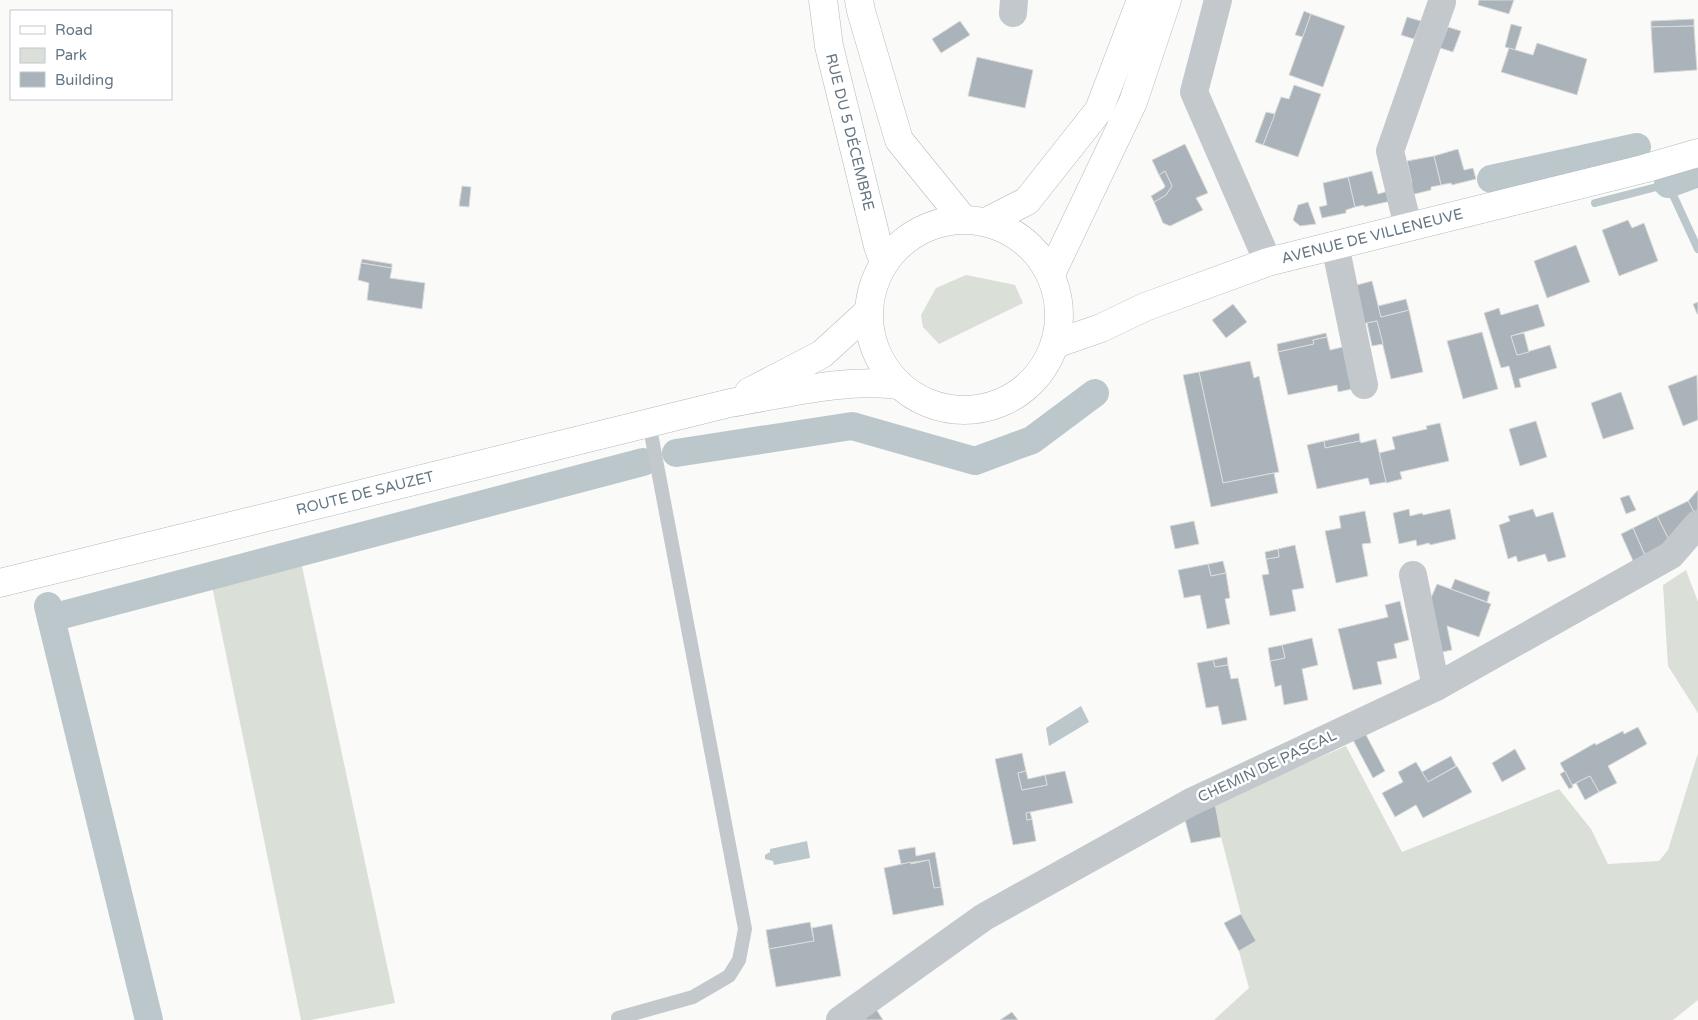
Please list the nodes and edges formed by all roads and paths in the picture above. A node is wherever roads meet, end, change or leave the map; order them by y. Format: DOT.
graph roads {
  1 [pos="823,0"];
  2 [pos="859,0"];
  3 [pos="1141,0"];
  4 [pos="1167,0"];
  5 [pos="1218,0"];
  6 [pos="1442,2"];
  7 [pos="1698,154"];
  8 [pos="974,220"];
  9 [pos="1408,227"];
  10 [pos="1335,245"];
  11 [pos="884,262"];
  12 [pos="1268,262"];
  13 [pos="1051,274"];
  14 [pos="868,312"];
  15 [pos="1055,344"];
  16 [pos="899,385"];
  17 [pos="1364,385"];
  18 [pos="730,403"];
  19 [pos="649,423"];
  20 [pos="1698,524"];
  21 [pos="1413,574"];
  22 [pos="0,584"];
  23 [pos="1436,687"];
  24 [pos="618,1018"];
  25 [pos="840,1020"];
  1 -- 11 [label="main road, RUE DU 5 DÉCEMBRE"];
  2 -- 8 [label="main road"];
  3 -- 8 [label="main road"];
  4 -- 13 [label="main road"];
  5 -- 12 [label="street"];
  6 -- 9 [label="street"];
  7 -- 9 [label="main road, AVENUE DE VILLENEUVE"];
  8 -- 11 [label="main road"];
  8 -- 13 [label="main road"];
  9 -- 10 [label="main road, AVENUE DE VILLENEUVE"];
  10 -- 12 [label="main road, AVENUE DE VILLENEUVE"];
  10 -- 17 [label="street"];
  11 -- 14 [label="main road"];
  12 -- 15 [label="main road, AVENUE DE VILLENEUVE"];
  13 -- 15 [label="main road"];
  14 -- 16 [label="main road"];
  14 -- 18 [label="main road, ROUTE DE SAUZET"];
  15 -- 16 [label="main road"];
  16 -- 18 [label="main road, ROUTE DE SAUZET"];
  18 -- 19 [label="main road, ROUTE DE SAUZET"];
  19 -- 22 [label="main road, ROUTE DE SAUZET"];
  19 -- 24 [label="lane"];
  20 -- 23 [label="street, CHEMIN DE PASCAL"];
  21 -- 23 [label="street"];
  23 -- 25 [label="street, CHEMIN DE PASCAL"];
}
